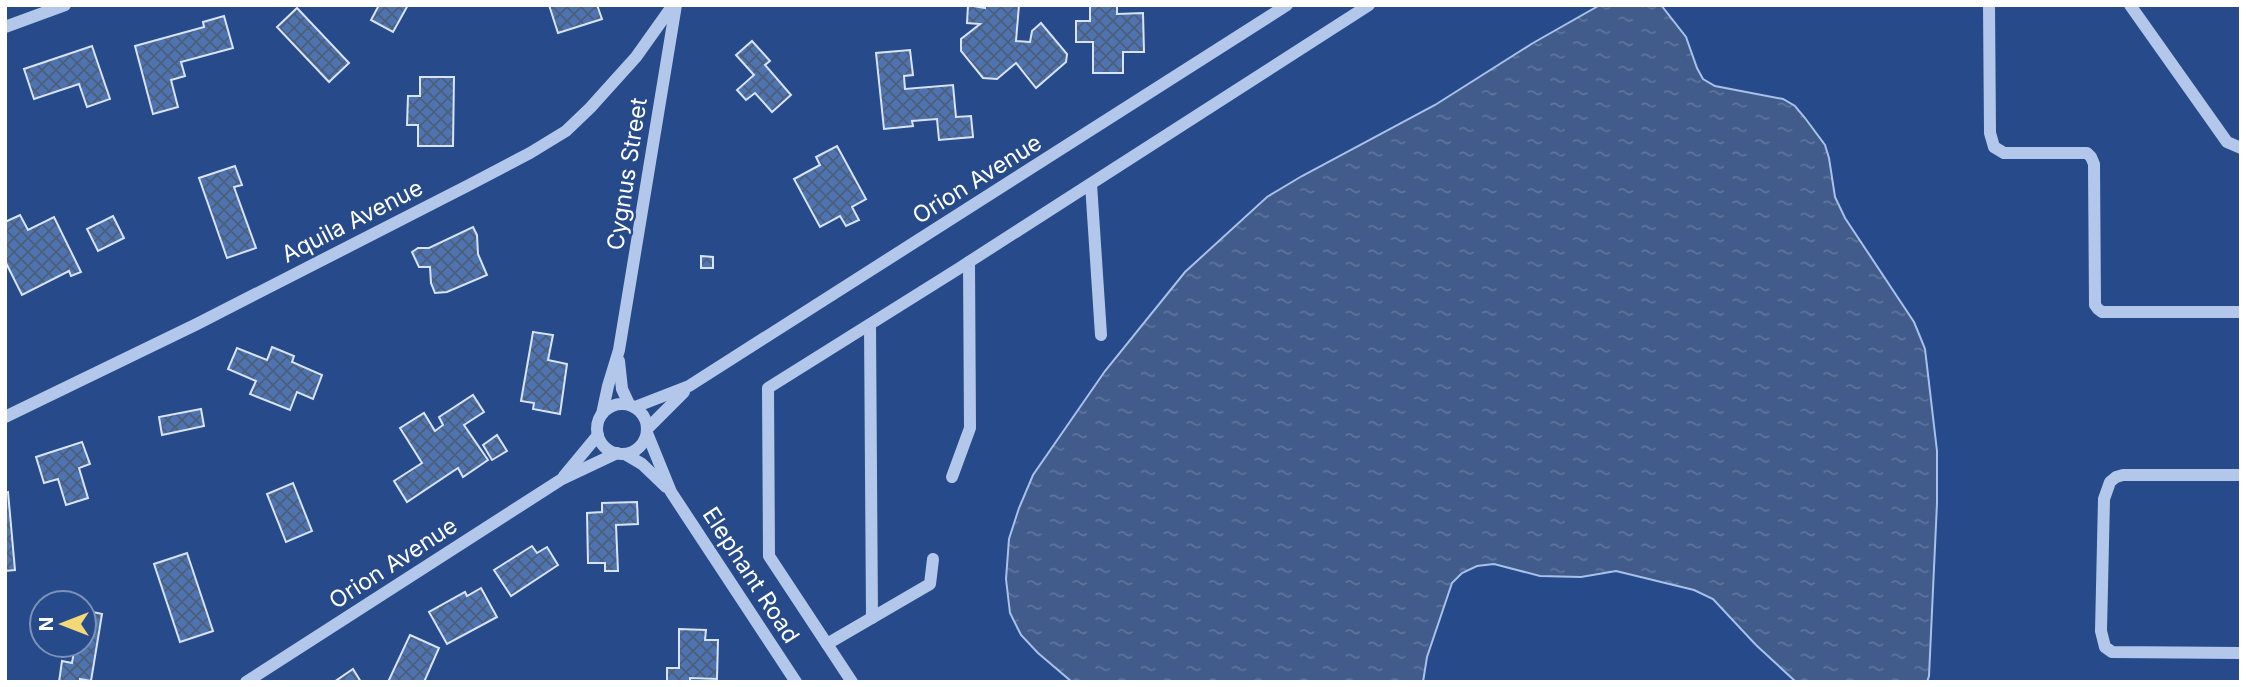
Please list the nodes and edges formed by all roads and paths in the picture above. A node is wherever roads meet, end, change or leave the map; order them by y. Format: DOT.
graph roads {
  1 [pos="65,5"];
  2 [pos="675,5"];
  3 [pos="1287,5"];
  4 [pos="1369,5"];
  5 [pos="1989,5"];
  6 [pos="2130,5"];
  7 [pos="5,27"];
  8 [pos="2241,148"];
  9 [pos="1091,184"];
  10 [pos="969,262"];
  11 [pos="2241,312"];
  12 [pos="870,325"];
  13 [pos="1101,335"];
  14 [pos="619,350"];
  15 [pos="689,386"];
  16 [pos="632,406"];
  17 [pos="602,414"];
  18 [pos="5,417"];
  19 [pos="647,431"];
  20 [pos="598,435"];
  21 [pos="621,453"];
  22 [pos="2241,475"];
  23 [pos="952,477"];
  24 [pos="562,479"];
  25 [pos="671,492"];
  26 [pos="933,559"];
  27 [pos="872,618"];
  28 [pos="827,645"];
  29 [pos="2241,653"];
  30 [pos="247,682"];
  31 [pos="796,682"];
  32 [pos="852,682"];
  1 -- 7 [label="street"];
  2 -- 14 [label="street, Cygnus Street"];
  2 -- 18 [label="street, Aquila Avenue"];
  3 -- 15 [label="street, Orion Avenue"];
  4 -- 9 [label="street"];
  5 -- 11 [label="street"];
  6 -- 8 [label="street"];
  9 -- 10 [label="street"];
  9 -- 13 [label="street"];
  10 -- 12 [label="street"];
  10 -- 23 [label="street"];
  12 -- 27 [label="street"];
  12 -- 28 [label="street"];
  14 -- 16 [label="street, Cygnus Street"];
  14 -- 17 [label="street, Cygnus Street"];
  15 -- 16 [label="street, Orion Avenue"];
  15 -- 19 [label="street, Orion Avenue"];
  16 -- 17 [label="street"];
  16 -- 19 [label="street"];
  17 -- 20 [label="street"];
  19 -- 21 [label="street"];
  19 -- 25 [label="street, Elephant Road"];
  20 -- 21 [label="street"];
  20 -- 24 [label="street, Orion Avenue"];
  21 -- 24 [label="street, Orion Avenue"];
  21 -- 25 [label="street, Elephant Road"];
  22 -- 29 [label="street"];
  24 -- 30 [label="street, Orion Avenue"];
  25 -- 31 [label="street, Elephant Road"];
  26 -- 27 [label="street"];
  27 -- 28 [label="street"];
  28 -- 32 [label="street"];
}
